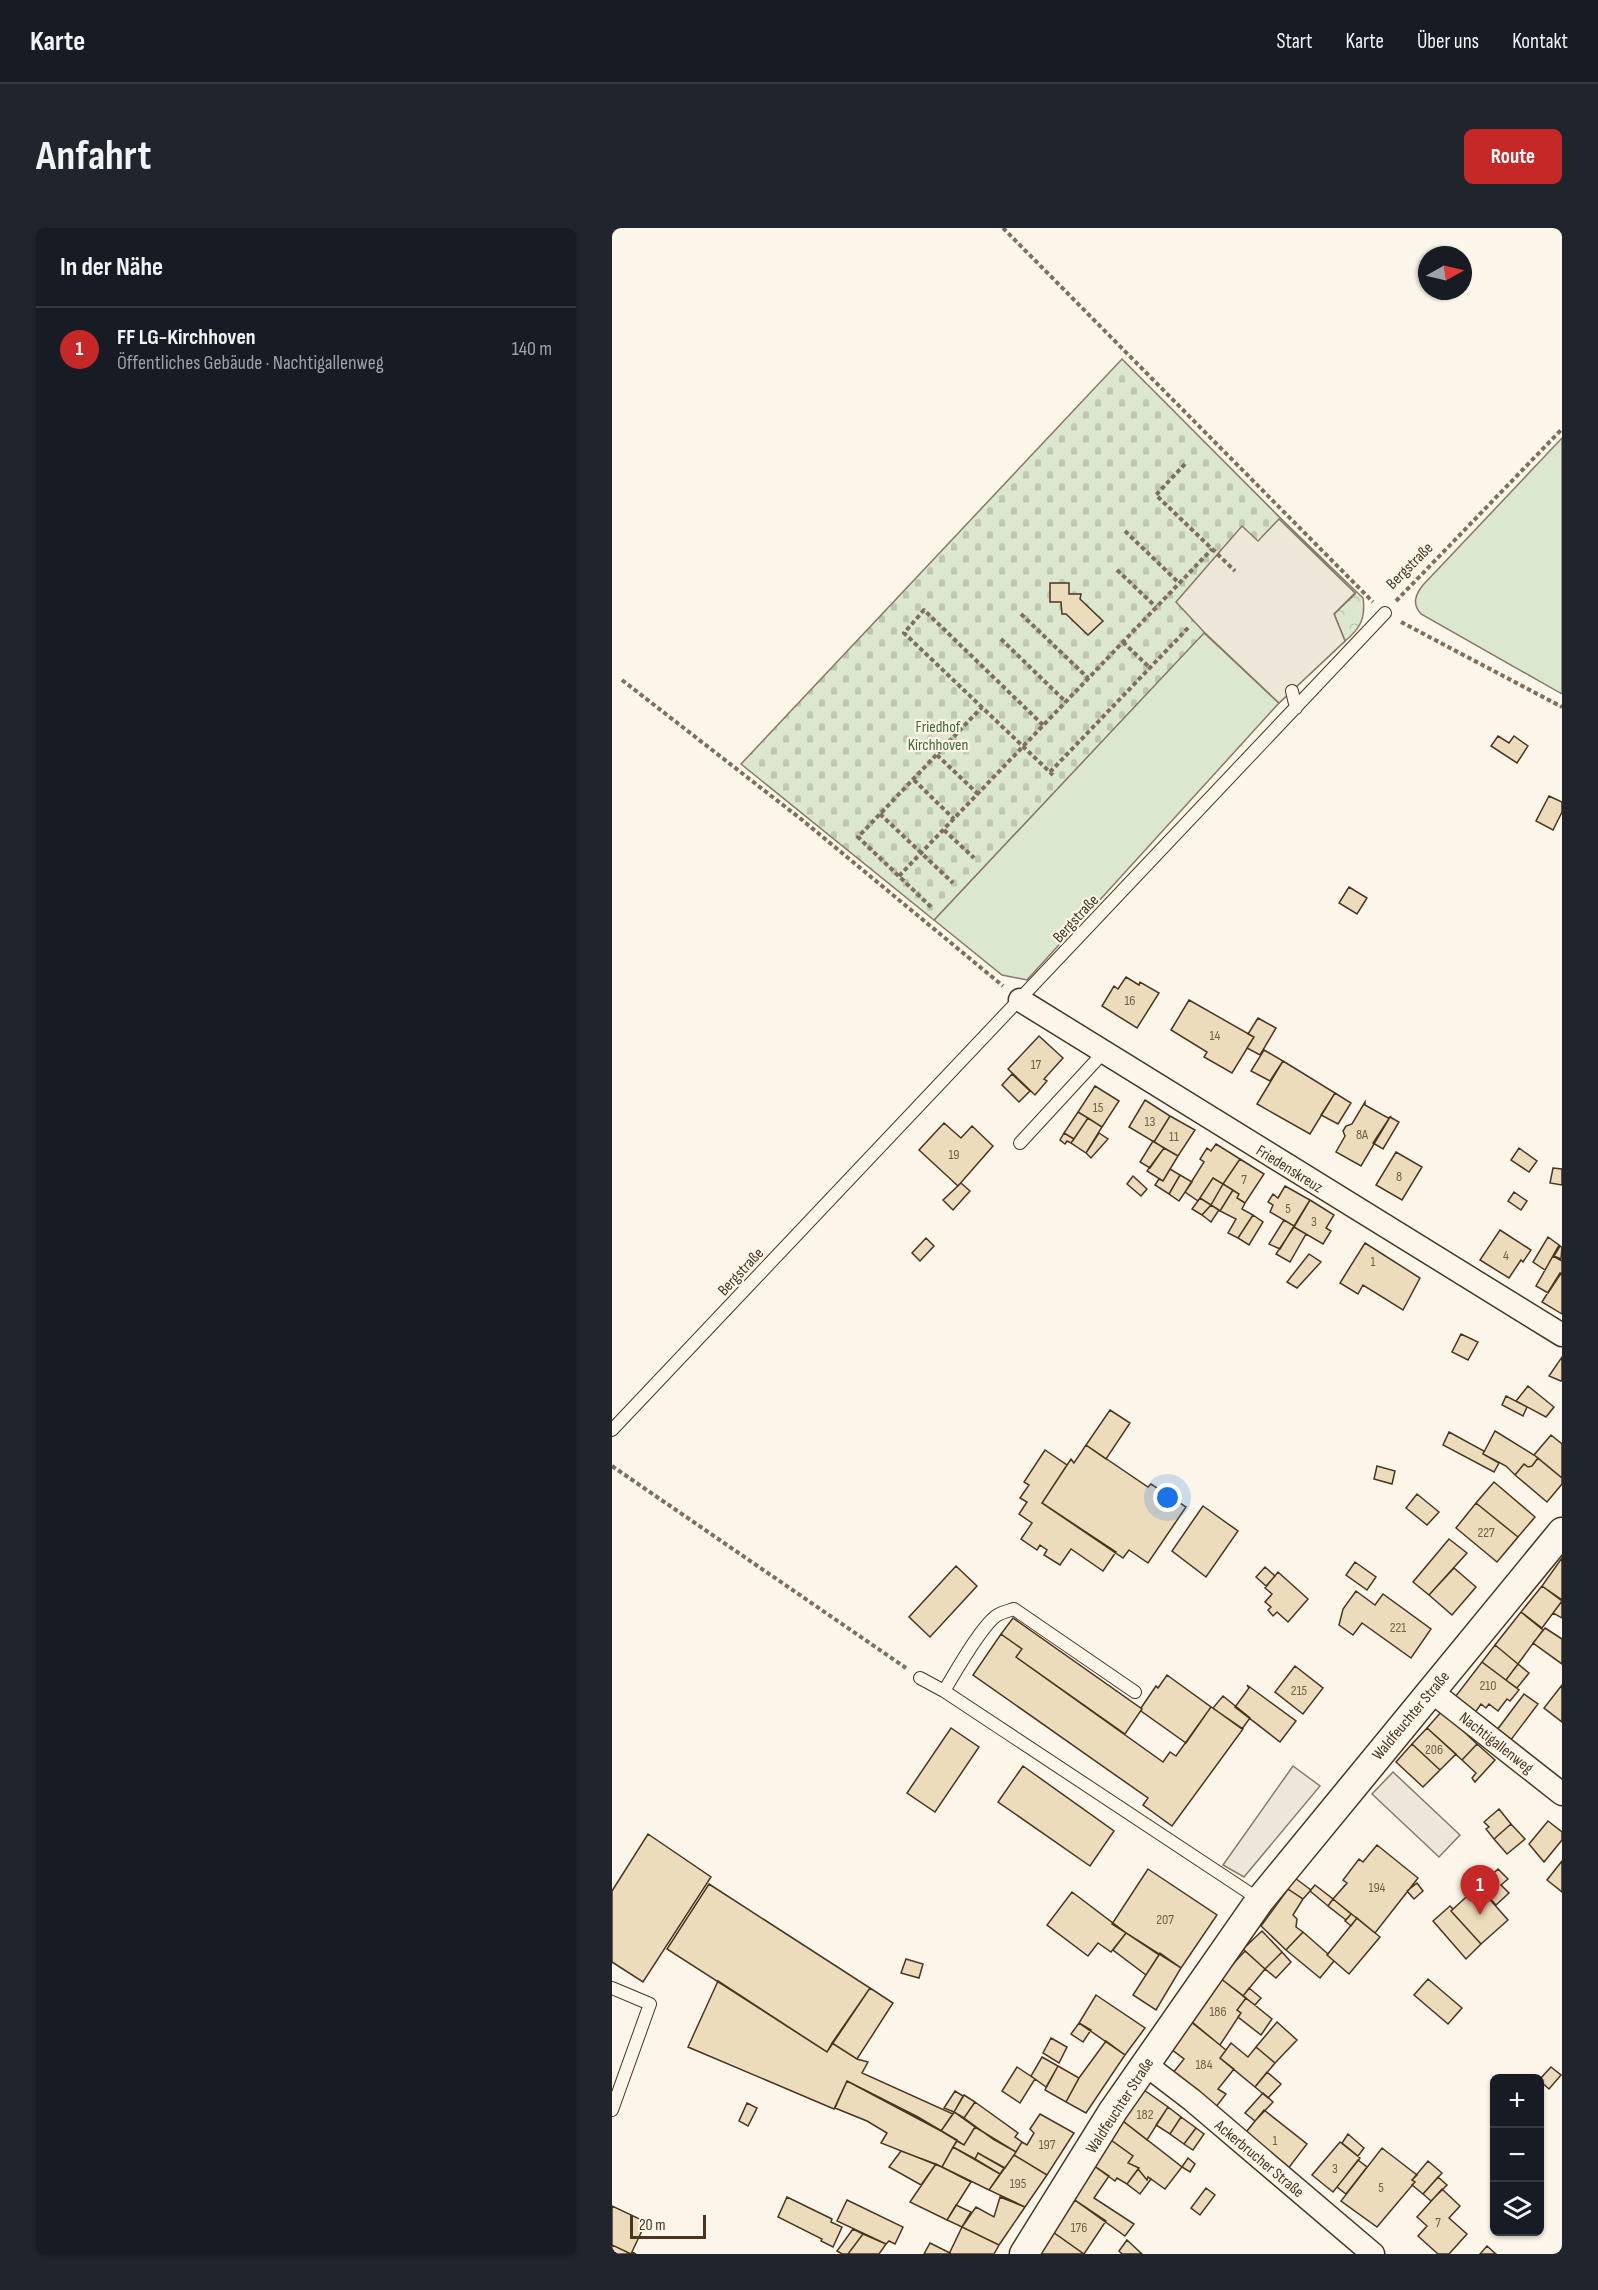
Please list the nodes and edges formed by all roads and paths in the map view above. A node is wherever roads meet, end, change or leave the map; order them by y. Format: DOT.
graph roads {
  1 [pos="1003,228"];
  2 [pos="1562,429"];
  3 [pos="1185,464"];
  4 [pos="1125,531"];
  5 [pos="1212,549"];
  6 [pos="1117,570"];
  7 [pos="1235,571"];
  8 [pos="1179,583"];
  9 [pos="1156,607"];
  10 [pos="1385,613"];
  11 [pos="1021,614"];
  12 [pos="1189,627"];
  13 [pos="1001,639"];
  14 [pos="1123,642"];
  15 [pos="1150,668"];
  16 [pos="1088,678"];
  17 [pos="622,680"];
  18 [pos="1292,691"];
  19 [pos="1066,702"];
  20 [pos="982,707"];
  21 [pos="1562,707"];
  22 [pos="1296,708"];
  23 [pos="1044,725"];
  24 [pos="1023,746"];
  25 [pos="937,755"];
  26 [pos="914,779"];
  27 [pos="978,794"];
  28 [pos="880,814"];
  29 [pos="954,819"];
  30 [pos="944,830"];
  31 [pos="921,853"];
  32 [pos="974,858"];
  33 [pos="899,876"];
  34 [pos="953,883"];
  35 [pos="932,907"];
  36 [pos="1020,1000"];
  37 [pos="1103,1053"];
  38 [pos="1020,1143"];
  39 [pos="1562,1335"];
  40 [pos="612,1430"];
  41 [pos="612,1466"];
  42 [pos="1562,1532"];
  43 [pos="921,1678"];
  44 [pos="1431,1690"];
  45 [pos="944,1691"];
  46 [pos="1135,1692"];
  47 [pos="1562,1794"];
  48 [pos="1260,1900"];
  49 [pos="612,1988"];
  50 [pos="1145,2064"];
  51 [pos="612,2110"];
  52 [pos="1024,2254"];
  53 [pos="1373,2254"];
  1 -- 10 [label="path"];
  2 -- 10 [label="path, Bergstraße"];
  3 -- 5 [label="path"];
  4 -- 8 [label="path"];
  5 -- 7 [label="path"];
  5 -- 8 [label="path"];
  6 -- 9 [label="path"];
  8 -- 9 [label="path"];
  9 -- 14 [label="path"];
  10 -- 21 [label="path"];
  10 -- 22 [label="lane, Bergstraße"];
  11 -- 16 [label="path"];
  12 -- 15 [label="path"];
  13 -- 19 [label="path"];
  14 -- 15 [label="path"];
  14 -- 16 [label="path"];
  15 -- 24 [label="path"];
  16 -- 19 [label="path"];
  17 -- 36 [label="path"];
  18 -- 22 [label="lane"];
  19 -- 23 [label="path"];
  20 -- 23 [label="path"];
  20 -- 24 [label="path"];
  20 -- 25 [label="path"];
  22 -- 36 [label="lane, Bergstraße"];
  23 -- 24 [label="path"];
  24 -- 27 [label="path"];
  25 -- 26 [label="path"];
  25 -- 27 [label="path"];
  26 -- 28 [label="path"];
  26 -- 29 [label="path"];
  27 -- 29 [label="path"];
  28 -- 31 [label="path"];
  28 -- 33 [label="path"];
  29 -- 30 [label="path"];
  30 -- 31 [label="path"];
  30 -- 32 [label="path"];
  31 -- 33 [label="path"];
  31 -- 34 [label="path"];
  33 -- 35 [label="path"];
  36 -- 37 [label="street, Friedenskreuz"];
  36 -- 40 [label="lane, Bergstraße"];
  37 -- 38 [label="lane"];
  37 -- 39 [label="street, Friedenskreuz"];
  41 -- 43 [label="path"];
  42 -- 44 [label="street, Waldfeuchter Straße"];
  43 -- 45 [label="lane"];
  44 -- 47 [label="street, Nachtigallenweg"];
  44 -- 48 [label="street, Waldfeuchter Straße"];
  45 -- 46 [label="lane"];
  45 -- 48 [label="lane"];
  48 -- 50 [label="street, Waldfeuchter Straße"];
  49 -- 51 [label="lane"];
  50 -- 52 [label="street, Waldfeuchter Straße"];
  50 -- 53 [label="street, Ackerbrucher Straße"];
}
